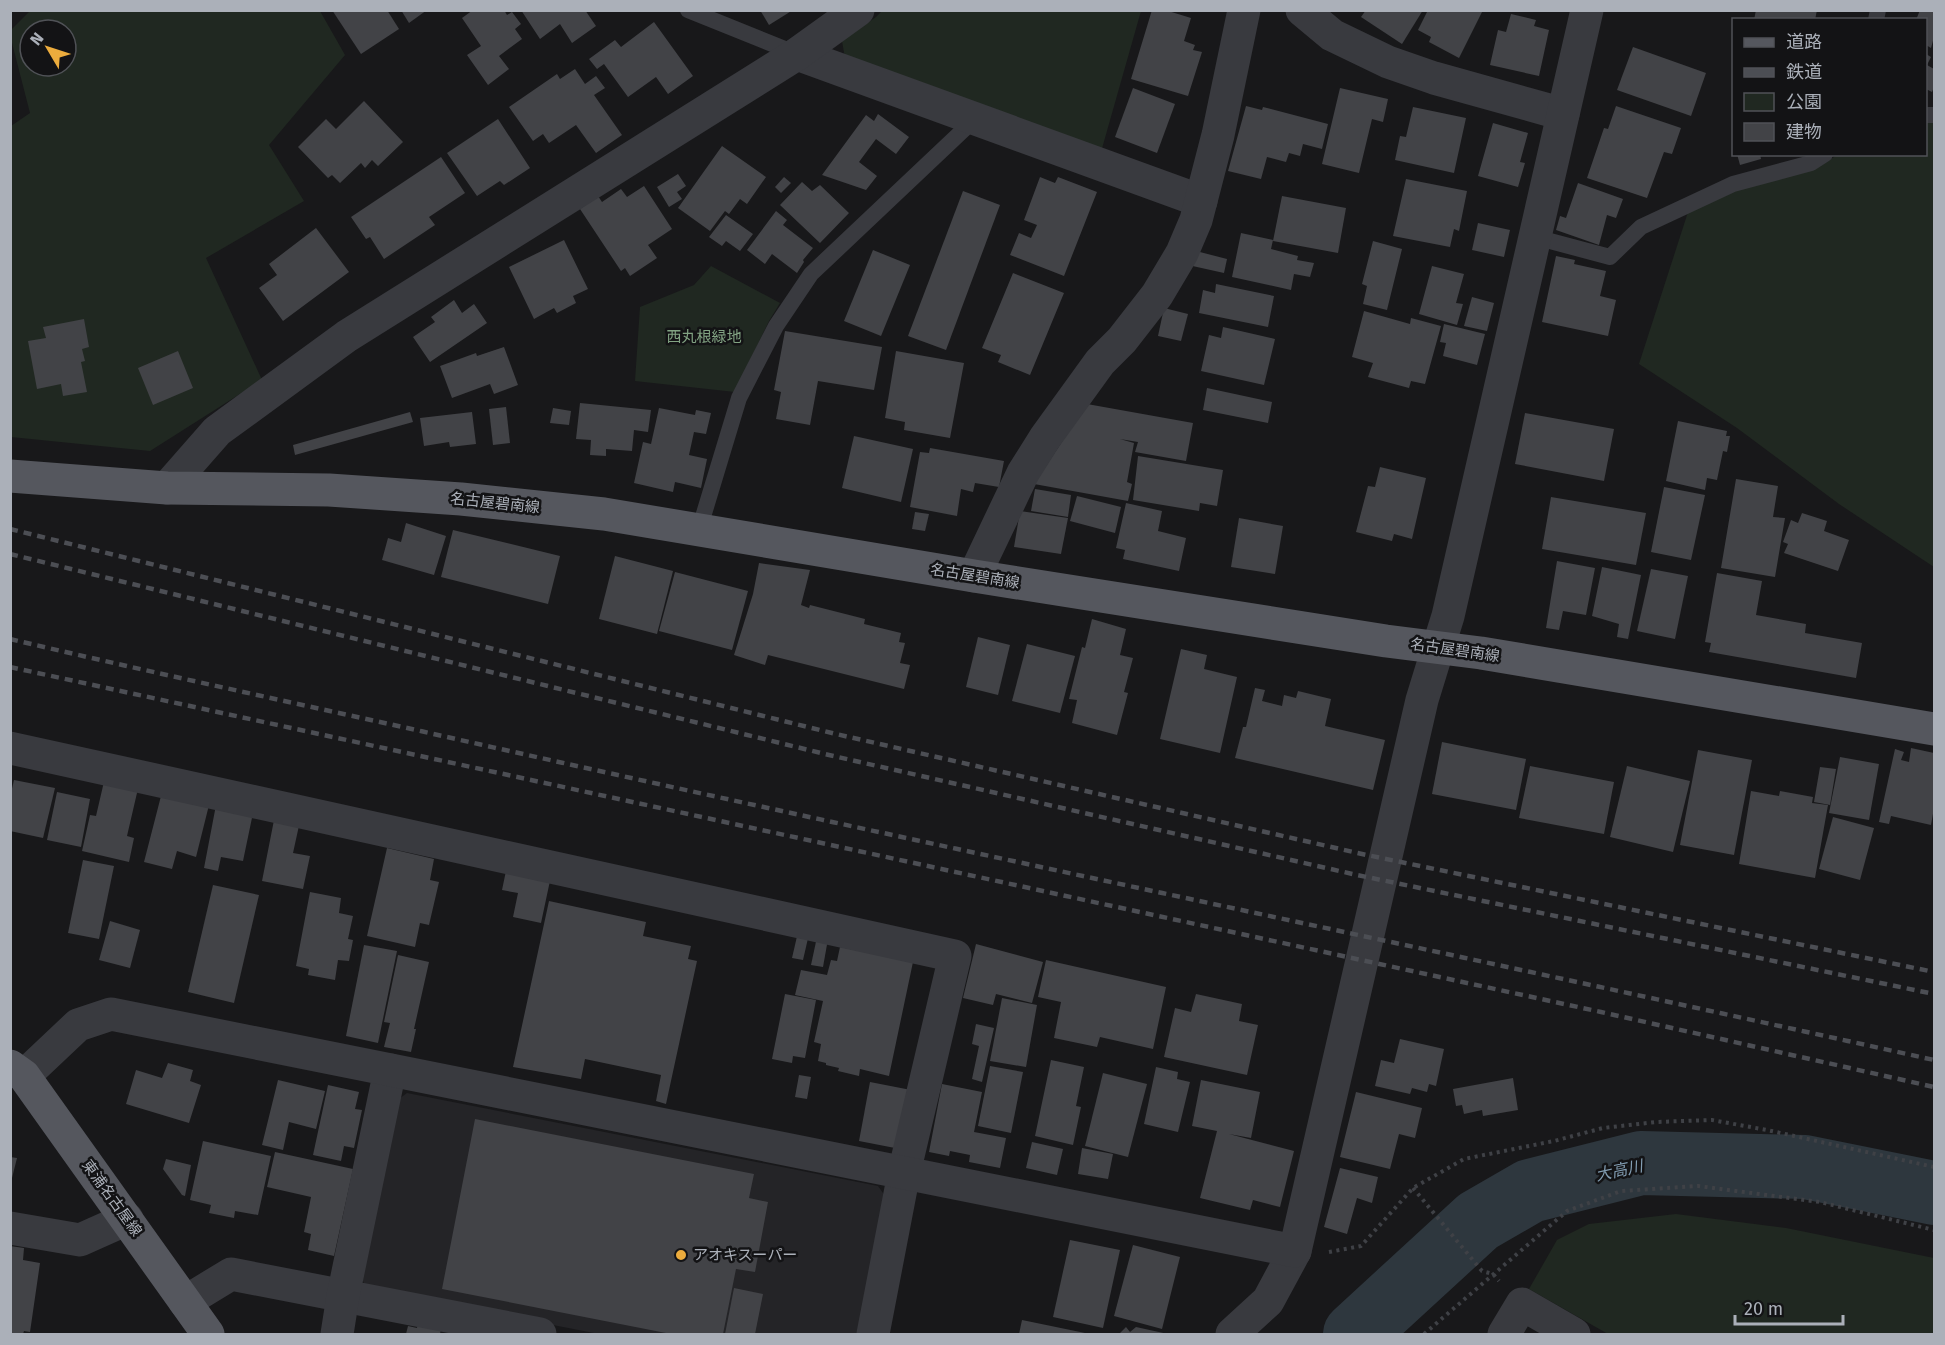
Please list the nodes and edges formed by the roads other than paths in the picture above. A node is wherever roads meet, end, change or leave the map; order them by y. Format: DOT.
graph roads {
  1 [pos="688,10"];
  2 [pos="858,10"];
  3 [pos="1244,10"];
  4 [pos="1302,10"];
  5 [pos="1587,10"];
  6 [pos="797,54"];
  7 [pos="1563,114"];
  8 [pos="976,118"];
  9 [pos="1822,156"];
  10 [pos="1201,201"];
  11 [pos="1535,237"];
  12 [pos="10,476"];
  13 [pos="167,488"];
  14 [pos="699,530"];
  15 [pos="974,576"];
  16 [pos="1438,648"];
  17 [pos="1932,725"];
  18 [pos="10,748"];
  19 [pos="390,1070"];
  20 [pos="17,1071"];
  21 [pos="904,1173"];
  22 [pos="127,1219"];
  23 [pos="10,1228"];
  24 [pos="1295,1251"];
  25 [pos="343,1296"];
  26 [pos="185,1302"];
  27 [pos="208,1335"];
  28 [pos="338,1335"];
  29 [pos="540,1335"];
  30 [pos="873,1335"];
  31 [pos="1232,1335"];
  32 [pos="1504,1335"];
  33 [pos="1574,1335"];
  1 -- 6 [label="lane"];
  2 -- 6 [label="street"];
  3 -- 10 [label="street"];
  4 -- 7 [label="street"];
  5 -- 7 [label="street"];
  6 -- 8 [label="street"];
  6 -- 13 [label="street"];
  7 -- 11 [label="street"];
  8 -- 10 [label="street"];
  8 -- 14 [label="lane"];
  9 -- 11 [label="lane"];
  10 -- 15 [label="street"];
  11 -- 16 [label="street"];
  12 -- 13 [label="main road, 名古屋碧南線"];
  13 -- 14 [label="main road, 名古屋碧南線"];
  14 -- 15 [label="main road, 名古屋碧南線"];
  15 -- 16 [label="main road, 名古屋碧南線"];
  16 -- 17 [label="main road, 名古屋碧南線"];
  16 -- 24 [label="street"];
  18 -- 21 [label="street"];
  19 -- 20 [label="street"];
  19 -- 21 [label="street"];
  19 -- 25 [label="street"];
  20 -- 22 [label="main road, 東浦名古屋線"];
  21 -- 24 [label="street"];
  21 -- 30 [label="street"];
  22 -- 23 [label="street"];
  22 -- 26 [label="main road, 東浦名古屋線"];
  24 -- 31 [label="street"];
  25 -- 26 [label="street"];
  25 -- 28 [label="street"];
  25 -- 29 [label="street"];
  26 -- 27 [label="main road, 東浦名古屋線"];
  32 -- 33 [label="street"];
}
